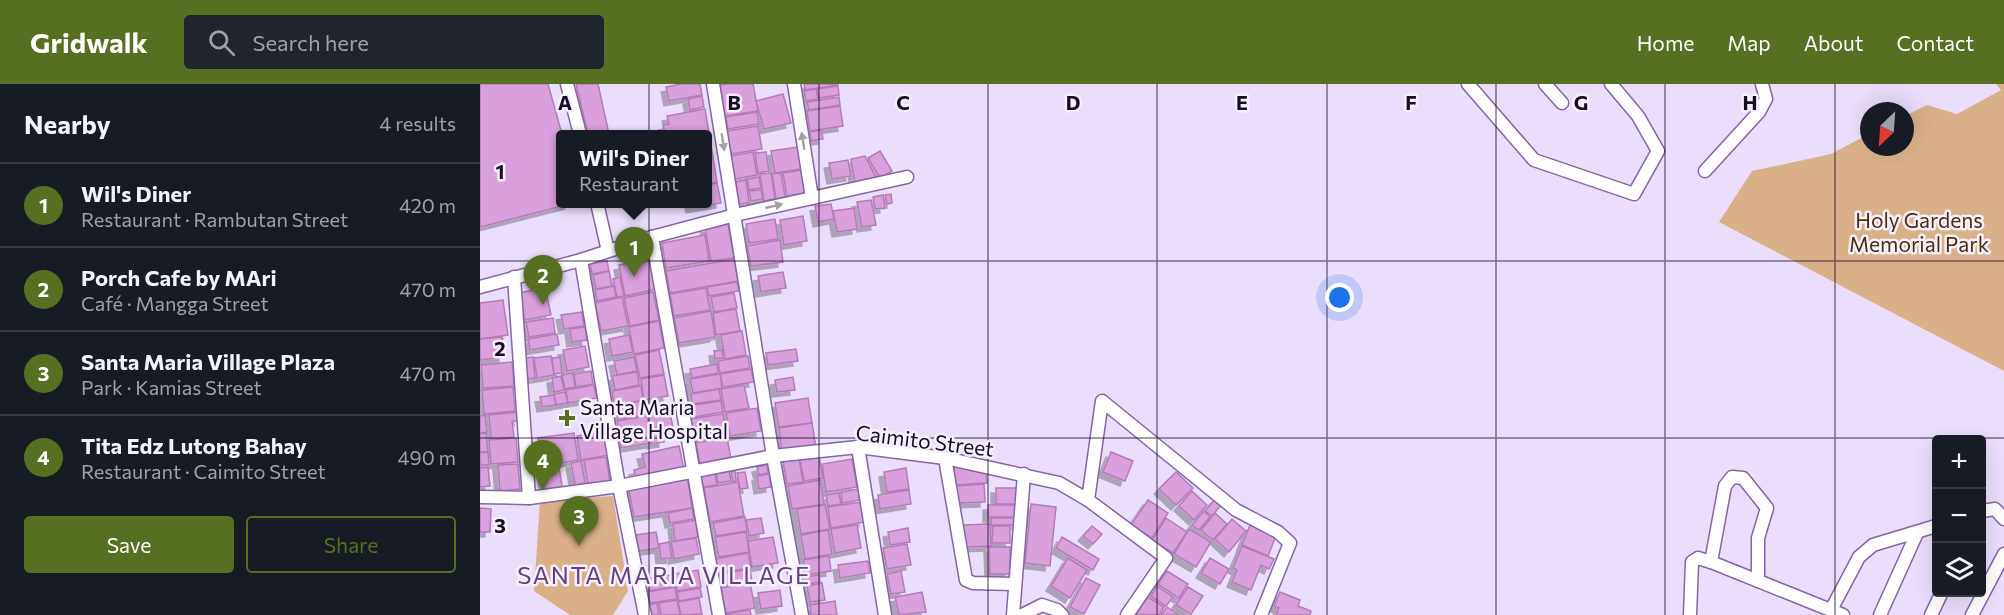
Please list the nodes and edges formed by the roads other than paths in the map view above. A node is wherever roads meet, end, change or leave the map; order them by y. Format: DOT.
graph roads {
  1 [pos="567,84"];
  2 [pos="713,84"];
  3 [pos="794,84"];
  4 [pos="1468,84"];
  5 [pos="1545,84"];
  6 [pos="1611,84"];
  7 [pos="1762,84"];
  8 [pos="1562,104"];
  9 [pos="579,130"];
  10 [pos="1705,171"];
  11 [pos="907,177"];
  12 [pos="812,198"];
  13 [pos="598,208"];
  14 [pos="735,215"];
  15 [pos="651,237"];
  16 [pos="608,251"];
  17 [pos="581,260"];
  18 [pos="514,277"];
  19 [pos="480,287"];
  20 [pos="858,447"];
  21 [pos="773,456"];
  22 [pos="945,458"];
  23 [pos="694,470"];
  24 [pos="1024,474"];
  25 [pos="619,486"];
  26 [pos="480,497"];
  27 [pos="529,498"];
  28 [pos="1088,500"];
  29 [pos="1986,511"];
  30 [pos="2004,519"];
  31 [pos="1932,527"];
  32 [pos="1917,533"];
  33 [pos="2004,554"];
  34 [pos="1711,562"];
  35 [pos="1758,581"];
  36 [pos="1014,584"];
  37 [pos="1940,597"];
  38 [pos="644,609"];
  39 [pos="1831,610"];
  40 [pos="634,615"];
  41 [pos="719,615"];
  42 [pos="802,615"];
  43 [pos="885,615"];
  44 [pos="1013,615"];
  45 [pos="1022,615"];
  46 [pos="1062,615"];
  47 [pos="1127,615"];
  48 [pos="1261,615"];
  49 [pos="1690,615"];
  50 [pos="1843,615"];
  51 [pos="1880,615"];
  52 [pos="1931,615"];
  53 [pos="1972,615"];
  1 -- 9 [label="street"];
  2 -- 14 [label="street, one-way"];
  12 -- 3 [label="street, one-way"];
  4 -- 6 [label="street"];
  5 -- 8 [label="street"];
  7 -- 10 [label="street"];
  11 -- 12 [label="street"];
  14 -- 12 [label="street, one-way"];
  13 -- 16 [label="street"];
  14 -- 15 [label="street"];
  14 -- 21 [label="street"];
  15 -- 16 [label="street"];
  15 -- 23 [label="street"];
  16 -- 17 [label="street"];
  17 -- 18 [label="street"];
  17 -- 25 [label="street"];
  18 -- 19 [label="street"];
  18 -- 27 [label="street"];
  20 -- 21 [label="street, Caimito Street"];
  20 -- 22 [label="street, Caimito Street"];
  20 -- 43 [label="street"];
  21 -- 23 [label="street, Caimito Street"];
  21 -- 42 [label="street"];
  22 -- 24 [label="street, Caimito Street"];
  22 -- 36 [label="street"];
  23 -- 25 [label="street, Caimito Street"];
  23 -- 41 [label="street"];
  24 -- 28 [label="street, Caimito Street"];
  24 -- 36 [label="street"];
  25 -- 27 [label="street, Caimito Street"];
  25 -- 38 [label="street"];
  26 -- 27 [label="street, Caimito Street"];
  28 -- 47 [label="street, Caimito Street"];
  28 -- 48 [label="street"];
  29 -- 30 [label="street"];
  31 -- 32 [label="street"];
  32 -- 39 [label="street"];
  32 -- 51 [label="street"];
  33 -- 53 [label="street"];
  34 -- 35 [label="street"];
  34 -- 35 [label="street"];
  34 -- 49 [label="street"];
  35 -- 39 [label="street"];
  36 -- 44 [label="street"];
  37 -- 52 [label="street"];
  38 -- 40 [label="street"];
  39 -- 50 [label="street"];
  45 -- 46 [label="street"];
}
